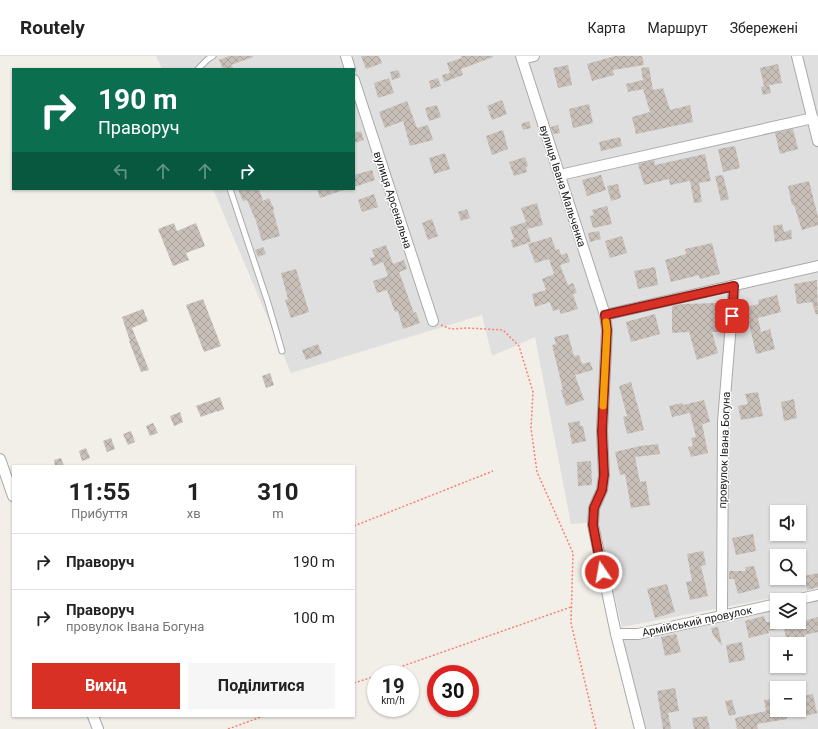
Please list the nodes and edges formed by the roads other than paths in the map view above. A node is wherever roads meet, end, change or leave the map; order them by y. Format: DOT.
graph roads {
  1 [pos="213,56"];
  2 [pos="346,56"];
  3 [pos="534,56"];
  4 [pos="797,56"];
  5 [pos="521,57"];
  6 [pos="199,68"];
  7 [pos="350,68"];
  8 [pos="355,83"];
  9 [pos="812,118"];
  10 [pos="818,142"];
  11 [pos="560,175"];
  12 [pos="230,190"];
  13 [pos="818,266"];
  14 [pos="734,286"];
  15 [pos="605,315"];
  16 [pos="433,321"];
  17 [pos="282,351"];
  18 [pos="0,459"];
  19 [pos="12,493"];
  20 [pos="818,595"];
  21 [pos="806,598"];
  22 [pos="770,605"];
  23 [pos="722,615"];
  24 [pos="616,634"];
  25 [pos="92,717"];
  26 [pos="98,729"];
  27 [pos="640,729"];
  1 -- 6 [label="lane"];
  2 -- 7 [label="street"];
  3 -- 5 [label="street"];
  4 -- 9 [label="street"];
  5 -- 11 [label="street, вулиця Івана Мальченка"];
  8 -- 16 [label="street, вулиця Арсенальна"];
  9 -- 10 [label="street"];
  9 -- 11 [label="street"];
  11 -- 15 [label="street, вулиця Івана Мальченка"];
  12 -- 17 [label="lane"];
  13 -- 14 [label="street"];
  14 -- 15 [label="street"];
  14 -- 23 [label="street, провулок Івана Богуна"];
  15 -- 24 [label="street, вулиця Івана Мальченка"];
  18 -- 19 [label="street"];
  20 -- 21 [label="street"];
  22 -- 23 [label="street, Армійський провулок"];
  23 -- 24 [label="street, Армійський провулок"];
  24 -- 27 [label="street, вулиця Івана Мальченка"];
  25 -- 26 [label="street"];
}
